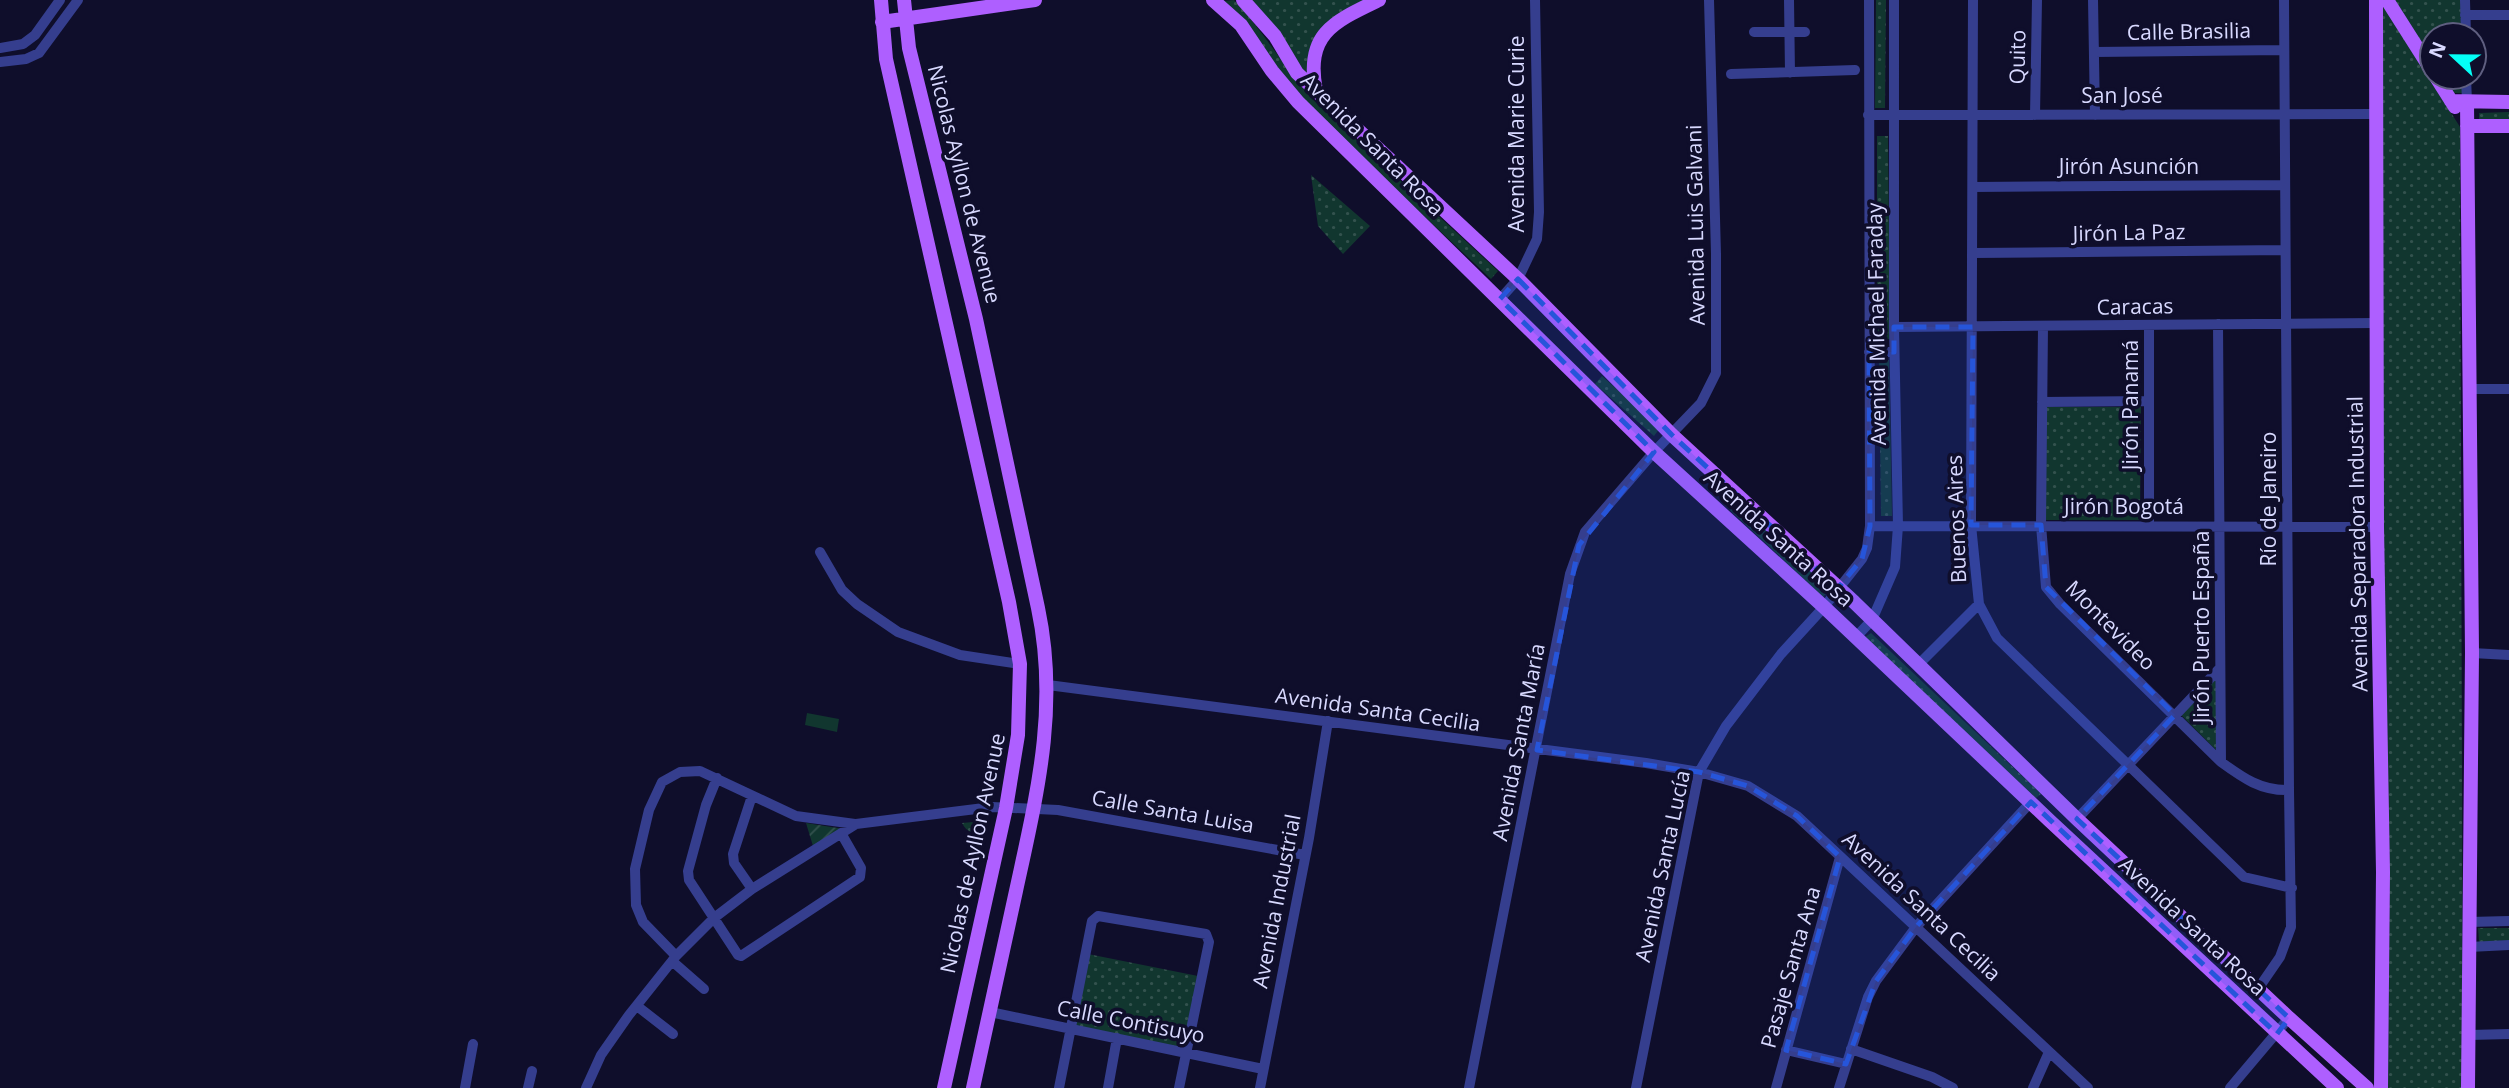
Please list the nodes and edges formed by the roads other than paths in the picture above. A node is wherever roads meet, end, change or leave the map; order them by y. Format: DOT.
graph roads {
  1 [pos="60,0"];
  2 [pos="78,0"];
  3 [pos="881,0"];
  4 [pos="904,0"];
  5 [pos="1035,0"];
  6 [pos="1213,0"];
  7 [pos="1243,0"];
  8 [pos="1379,0"];
  9 [pos="1535,0"];
  10 [pos="1709,0"];
  11 [pos="1789,0"];
  12 [pos="1869,0"];
  13 [pos="1894,0"];
  14 [pos="1973,0"];
  15 [pos="2037,0"];
  16 [pos="2093,0"];
  17 [pos="2284,0"];
  18 [pos="2376,0"];
  19 [pos="2387,0"];
  20 [pos="2465,0"];
  21 [pos="2509,15"];
  22 [pos="2465,16"];
  23 [pos="905,20"];
  24 [pos="2465,21"];
  25 [pos="882,22"];
  26 [pos="1754,32"];
  27 [pos="1789,32"];
  28 [pos="1805,32"];
  29 [pos="0,48"];
  30 [pos="2418,49"];
  31 [pos="2284,50"];
  32 [pos="2094,52"];
  33 [pos="0,62"];
  34 [pos="1855,70"];
  35 [pos="1790,72"];
  36 [pos="1731,74"];
  37 [pos="1316,91"];
  38 [pos="2445,91"];
  39 [pos="2467,91"];
  40 [pos="2451,101"];
  41 [pos="2467,102"];
  42 [pos="2509,103"];
  43 [pos="1894,114"];
  44 [pos="2284,114"];
  45 [pos="2376,114"];
  46 [pos="1868,115"];
  47 [pos="1973,115"];
  48 [pos="2035,115"];
  49 [pos="2095,115"];
  50 [pos="2467,126"];
  51 [pos="2509,126"];
  52 [pos="2285,186"];
  53 [pos="1973,187"];
  54 [pos="2285,250"];
  55 [pos="1973,253"];
  56 [pos="1518,279"];
  57 [pos="1500,299"];
  58 [pos="2376,323"];
  59 [pos="2218,324"];
  60 [pos="2149,325"];
  61 [pos="2286,325"];
  62 [pos="2043,326"];
  63 [pos="1894,327"];
  64 [pos="1973,327"];
  65 [pos="1869,352"];
  66 [pos="1894,352"];
  67 [pos="2471,389"];
  68 [pos="2509,389"];
  69 [pos="2149,401"];
  70 [pos="2042,402"];
  71 [pos="1672,435"];
  72 [pos="1654,452"];
  73 [pos="1971,525"];
  74 [pos="2041,525"];
  75 [pos="2219,525"];
  76 [pos="1871,526"];
  77 [pos="1898,526"];
  78 [pos="2149,526"];
  79 [pos="2287,526"];
  80 [pos="2377,527"];
  81 [pos="820,552"];
  82 [pos="1839,588"];
  83 [pos="1979,604"];
  84 [pos="1824,607"];
  85 [pos="1872,620"];
  86 [pos="1856,637"];
  87 [pos="2472,653"];
  88 [pos="2509,655"];
  89 [pos="1020,664"];
  90 [pos="1918,665"];
  91 [pos="2220,668"];
  92 [pos="1048,685"];
  93 [pos="2175,715"];
  94 [pos="1328,722"];
  95 [pos="1537,750"];
  96 [pos="2221,762"];
  97 [pos="2127,766"];
  98 [pos="1699,772"];
  99 [pos="716,778"];
  100 [pos="2289,790"];
  101 [pos="752,796"];
  102 [pos="2031,802"];
  103 [pos="1006,807"];
  104 [pos="1034,809"];
  105 [pos="2077,819"];
  106 [pos="856,824"];
  107 [pos="841,833"];
  108 [pos="1305,855"];
  109 [pos="1840,857"];
  110 [pos="2292,888"];
  111 [pos="752,889"];
  112 [pos="714,918"];
  113 [pos="2509,921"];
  114 [pos="2469,922"];
  115 [pos="1916,927"];
  116 [pos="2509,945"];
  117 [pos="2469,947"];
  118 [pos="674,958"];
  119 [pos="704,989"];
  120 [pos="2258,989"];
  121 [pos="637,1006"];
  122 [pos="990,1012"];
  123 [pos="2289,1018"];
  124 [pos="1072,1028"];
  125 [pos="673,1034"];
  126 [pos="2277,1034"];
  127 [pos="2509,1034"];
  128 [pos="2469,1035"];
  129 [pos="1117,1038"];
  130 [pos="473,1044"];
  131 [pos="1851,1049"];
  132 [pos="1786,1050"];
  133 [pos="1186,1052"];
  134 [pos="2049,1052"];
  135 [pos="1846,1065"];
  136 [pos="1263,1069"];
  137 [pos="532,1071"];
  138 [pos="465,1088"];
  139 [pos="528,1088"];
  140 [pos="586,1088"];
  141 [pos="944,1088"];
  142 [pos="973,1088"];
  143 [pos="1059,1088"];
  144 [pos="1108,1088"];
  145 [pos="1179,1088"];
  146 [pos="1260,1088"];
  147 [pos="1469,1088"];
  148 [pos="1636,1088"];
  149 [pos="1776,1088"];
  150 [pos="1839,1088"];
  151 [pos="1952,1088"];
  152 [pos="2033,1088"];
  153 [pos="2088,1088"];
  154 [pos="2230,1088"];
  155 [pos="2337,1088"];
  156 [pos="2367,1088"];
  157 [pos="2381,1088"];
  158 [pos="2468,1088"];
  1 -- 29 [label="street"];
  2 -- 33 [label="street"];
  3 -- 25 [label="main road"];
  4 -- 23 [label="main road, Nicolas Ayllon de Avenue"];
  5 -- 23 [label="main road"];
  6 -- 57 [label="main road, Avenida Santa Rosa"];
  7 -- 37 [label="main road, Avenida Santa Rosa"];
  8 -- 37 [label="main road"];
  9 -- 56 [label="street, Avenida Marie Curie"];
  10 -- 71 [label="street, Avenida Luis Galvani"];
  11 -- 27 [label="street"];
  12 -- 46 [label="street, Avenida Michael Faraday"];
  13 -- 43 [label="street, Avenida Michael Faraday"];
  14 -- 47 [label="street, Buenos Aires"];
  15 -- 48 [label="street, Quito"];
  16 -- 32 [label="street"];
  17 -- 31 [label="street, Río de Janeiro"];
  18 -- 45 [label="main road, Avenida Separadora Industrial"];
  19 -- 30 [label="main road"];
  20 -- 22 [label="street"];
  21 -- 22 [label="street"];
  22 -- 24 [label="street"];
  23 -- 25 [label="main road"];
  23 -- 92 [label="main road, Nicolas Ayllon de Avenue"];
  25 -- 89 [label="main road"];
  26 -- 27 [label="street"];
  27 -- 28 [label="street"];
  27 -- 35 [label="street"];
  31 -- 32 [label="street, Calle Brasilia"];
  31 -- 44 [label="street, Río de Janeiro"];
  32 -- 49 [label="street"];
  34 -- 35 [label="street"];
  35 -- 36 [label="street"];
  37 -- 56 [label="main road, Avenida Santa Rosa"];
  38 -- 40 [label="main road"];
  39 -- 41 [label="street"];
  40 -- 41 [label="main road"];
  40 -- 50 [label="main road"];
  41 -- 42 [label="main road"];
  41 -- 50 [label="main road"];
  43 -- 46 [label="street, San José"];
  43 -- 47 [label="street, San José"];
  43 -- 63 [label="street, Avenida Michael Faraday"];
  44 -- 45 [label="street, San José"];
  44 -- 49 [label="street, San José"];
  44 -- 52 [label="street, Río de Janeiro"];
  45 -- 58 [label="main road, Avenida Separadora Industrial"];
  46 -- 65 [label="street, Avenida Michael Faraday"];
  47 -- 48 [label="street, San José"];
  47 -- 53 [label="street, Buenos Aires"];
  48 -- 49 [label="street, San José"];
  50 -- 51 [label="main road"];
  50 -- 67 [label="main road"];
  52 -- 53 [label="street, Jirón Asunción"];
  52 -- 54 [label="street, Río de Janeiro"];
  53 -- 55 [label="street, Buenos Aires"];
  54 -- 55 [label="street, Jirón La Paz"];
  54 -- 61 [label="street, Río de Janeiro"];
  55 -- 64 [label="street, Buenos Aires"];
  56 -- 57 [label="street, Avenida Marie Curie"];
  56 -- 71 [label="main road, Avenida Santa Rosa"];
  57 -- 72 [label="main road, Avenida Santa Rosa"];
  58 -- 61 [label="street, Caracas"];
  58 -- 80 [label="main road, Avenida Separadora Industrial"];
  59 -- 60 [label="street, Caracas"];
  59 -- 61 [label="street, Caracas"];
  59 -- 75 [label="street, Jirón Puerto España"];
  60 -- 62 [label="street, Caracas"];
  60 -- 69 [label="street, Jirón Panamá"];
  61 -- 79 [label="street, Río de Janeiro"];
  62 -- 64 [label="street, Caracas"];
  62 -- 70 [label="street, Montevideo"];
  63 -- 64 [label="street, Caracas"];
  63 -- 66 [label="street, Avenida Michael Faraday"];
  64 -- 73 [label="street, Buenos Aires"];
  65 -- 66 [label="street"];
  65 -- 76 [label="street, Avenida Michael Faraday"];
  66 -- 77 [label="street, Avenida Michael Faraday"];
  67 -- 68 [label="street"];
  67 -- 87 [label="main road"];
  69 -- 70 [label="street"];
  69 -- 78 [label="street, Jirón Panamá"];
  70 -- 74 [label="street, Montevideo"];
  71 -- 72 [label="street, Avenida Santa María"];
  71 -- 82 [label="main road, Avenida Santa Rosa"];
  72 -- 84 [label="main road, Avenida Santa Rosa"];
  72 -- 95 [label="street, Avenida Santa María"];
  73 -- 74 [label="street, Jirón Bogotá"];
  73 -- 77 [label="street, Jirón Bogotá"];
  73 -- 83 [label="street, Buenos Aires"];
  74 -- 78 [label="street, Jirón Bogotá"];
  74 -- 93 [label="street, Montevideo"];
  75 -- 78 [label="street, Jirón Bogotá"];
  75 -- 79 [label="street, Jirón Bogotá"];
  75 -- 91 [label="street, Jirón Puerto España"];
  76 -- 77 [label="street, Jirón Bogotá"];
  76 -- 82 [label="street, Avenida Michael Faraday"];
  77 -- 85 [label="street, Avenida Michael Faraday"];
  79 -- 80 [label="street, Jirón Bogotá"];
  79 -- 100 [label="street, Río de Janeiro"];
  80 -- 157 [label="main road, Avenida Separadora Industrial"];
  81 -- 89 [label="street"];
  82 -- 84 [label="street, Avenida Michael Faraday"];
  82 -- 85 [label="main road, Avenida Santa Rosa"];
  83 -- 90 [label="street"];
  83 -- 97 [label="street, Buenos Aires"];
  84 -- 86 [label="main road, Avenida Santa Rosa"];
  84 -- 98 [label="street, Avenida Santa Lucía"];
  85 -- 86 [label="street, Avenida Michael Faraday"];
  85 -- 90 [label="main road, Avenida Santa Rosa"];
  86 -- 102 [label="main road, Avenida Santa Rosa"];
  87 -- 88 [label="street"];
  87 -- 114 [label="main road"];
  89 -- 103 [label="main road, Nicolas de Ayllon Avenue"];
  90 -- 105 [label="main road, Avenida Santa Rosa"];
  91 -- 93 [label="street"];
  91 -- 96 [label="street, Jirón Puerto España"];
  92 -- 94 [label="street, Avenida Santa Cecilia"];
  92 -- 104 [label="main road"];
  93 -- 96 [label="street, Montevideo"];
  93 -- 97 [label="street"];
  94 -- 95 [label="street, Avenida Santa Cecilia"];
  94 -- 108 [label="street, Avenida Industrial"];
  95 -- 98 [label="street, Avenida Santa Cecilia"];
  95 -- 147 [label="street, Avenida Santa María"];
  96 -- 100 [label="street, Montevideo"];
  97 -- 105 [label="street"];
  97 -- 110 [label="street, Buenos Aires"];
  98 -- 109 [label="street, Avenida Santa Cecilia"];
  98 -- 148 [label="street, Avenida Santa Lucía"];
  99 -- 101 [label="street"];
  99 -- 112 [label="street"];
  99 -- 118 [label="street"];
  100 -- 110 [label="street, Río de Janeiro"];
  101 -- 106 [label="street"];
  101 -- 111 [label="street"];
  102 -- 115 [label="street"];
  102 -- 126 [label="main road, Avenida Santa Rosa"];
  103 -- 104 [label="street, Calle Santa Luisa"];
  103 -- 106 [label="street, Calle Santa Luisa"];
  103 -- 141 [label="main road, Nicolas de Ayllon Avenue"];
  104 -- 108 [label="street, Calle Santa Luisa"];
  104 -- 122 [label="main road"];
  105 -- 120 [label="main road, Avenida Santa Rosa"];
  106 -- 107 [label="street"];
  107 -- 111 [label="street"];
  107 -- 112 [label="street"];
  108 -- 136 [label="street, Avenida Industrial"];
  109 -- 115 [label="street, Avenida Santa Cecilia"];
  109 -- 132 [label="street, Pasaje Santa Ana"];
  110 -- 120 [label="street, Río de Janeiro"];
  111 -- 112 [label="street"];
  112 -- 118 [label="street"];
  113 -- 114 [label="street"];
  114 -- 117 [label="main road"];
  115 -- 131 [label="street"];
  115 -- 134 [label="street, Avenida Santa Cecilia"];
  116 -- 117 [label="street"];
  117 -- 128 [label="main road"];
  118 -- 119 [label="street"];
  118 -- 121 [label="street"];
  120 -- 123 [label="main road, Avenida Santa Rosa"];
  121 -- 125 [label="street"];
  121 -- 140 [label="street"];
  122 -- 124 [label="street, Calle Contisuyo"];
  122 -- 142 [label="main road"];
  123 -- 126 [label="street"];
  123 -- 156 [label="main road, Avenida Santa Rosa"];
  124 -- 129 [label="street, Calle Contisuyo"];
  124 -- 133 [label="street"];
  124 -- 143 [label="street"];
  126 -- 154 [label="street"];
  126 -- 155 [label="main road, Avenida Santa Rosa"];
  127 -- 128 [label="street"];
  128 -- 158 [label="main road"];
  129 -- 133 [label="street, Calle Contisuyo"];
  129 -- 144 [label="street"];
  130 -- 138 [label="street"];
  131 -- 135 [label="street"];
  131 -- 151 [label="street"];
  132 -- 135 [label="street"];
  132 -- 149 [label="street, Pasaje Santa Ana"];
  133 -- 136 [label="street, Calle Contisuyo"];
  133 -- 145 [label="street"];
  134 -- 152 [label="street"];
  134 -- 153 [label="street, Avenida Santa Cecilia"];
  135 -- 150 [label="street"];
  136 -- 146 [label="street, Avenida Industrial"];
  137 -- 139 [label="street"];
}
